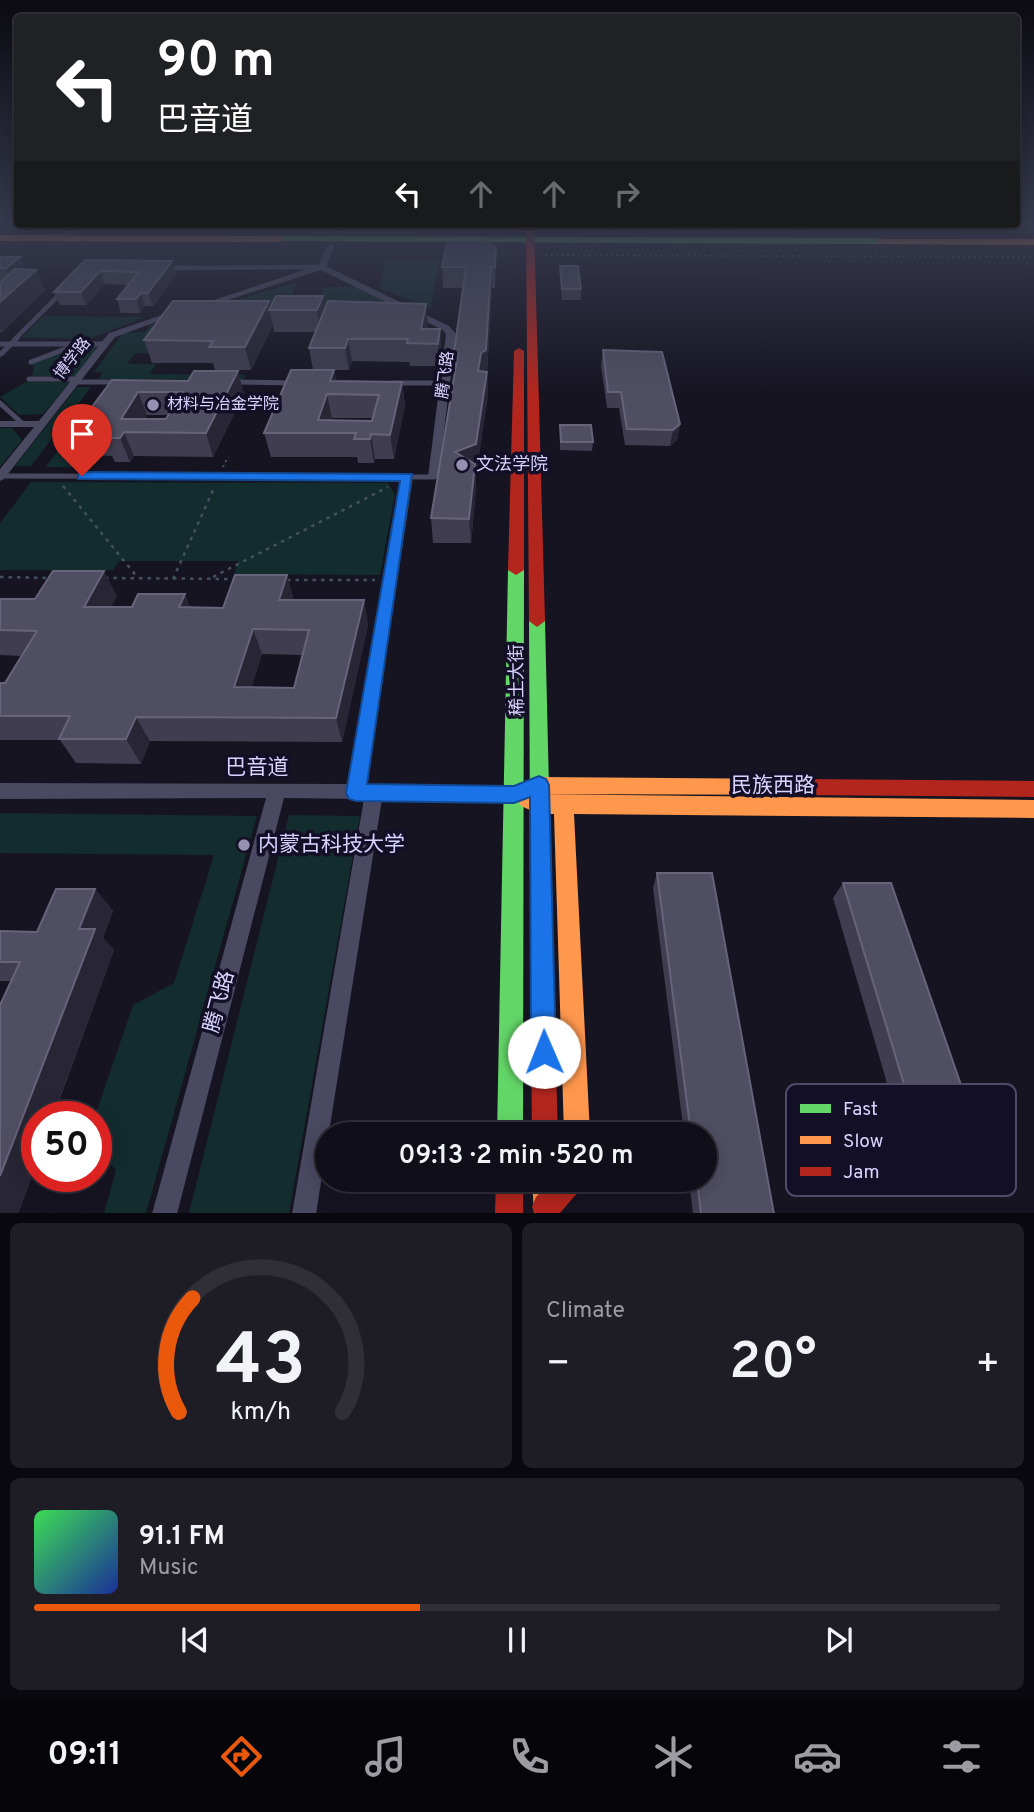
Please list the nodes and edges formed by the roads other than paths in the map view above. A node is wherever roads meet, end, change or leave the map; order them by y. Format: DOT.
graph roads {
  1 [pos="280,281"];
  2 [pos="350,281"];
  3 [pos="525,281"];
  4 [pos="527,281"];
  5 [pos="67,287"];
  6 [pos="0,344"];
  7 [pos="11,344"];
  8 [pos="78,344"];
  9 [pos="104,344"];
  10 [pos="1,354"];
  11 [pos="31,362"];
  12 [pos="29,379"];
  13 [pos="76,380"];
  14 [pos="130,382"];
  15 [pos="226,382"];
  16 [pos="308,383"];
  17 [pos="390,383"];
  18 [pos="445,383"];
  19 [pos="0,403"];
  20 [pos="0,424"];
  21 [pos="23,424"];
  22 [pos="41,424"];
  23 [pos="0,476"];
  24 [pos="407,477"];
  25 [pos="434,477"];
  26 [pos="539,785"];
  27 [pos="1034,789"];
  28 [pos="277,790"];
  29 [pos="0,791"];
  30 [pos="365,793"];
  31 [pos="514,794"];
  32 [pos="540,805"];
  33 [pos="564,806"];
  34 [pos="1034,809"];
  35 [pos="510,1122"];
  36 [pos="545,1122"];
  37 [pos="577,1122"];
  38 [pos="510,1192"];
  39 [pos="546,1192"];
  40 [pos="561,1192"];
  41 [pos="547,1210"];
  42 [pos="164,1213"];
  43 [pos="304,1213"];
  44 [pos="509,1213"];
  1 -- 9 [label="street, 博学路"];
  2 -- 18 [label="street, 腾飞路"];
  3 -- 31 [label="main road, 稀土大街"];
  4 -- 26 [label="main road, 稀土大街"];
  5 -- 7 [label="lane"];
  6 -- 7 [label="lane"];
  7 -- 8 [label="lane"];
  7 -- 10 [label="lane"];
  8 -- 9 [label="lane"];
  8 -- 11 [label="lane"];
  9 -- 13 [label="street, 博学路"];
  12 -- 13 [label="lane"];
  13 -- 14 [label="lane"];
  13 -- 22 [label="street, 博学路"];
  15 -- 16 [label="lane"];
  17 -- 18 [label="lane"];
  18 -- 25 [label="street, 腾飞路"];
  19 -- 21 [label="lane"];
  20 -- 21 [label="street"];
  21 -- 22 [label="street"];
  22 -- 23 [label="street, 博学路"];
  23 -- 24 [label="lane"];
  24 -- 25 [label="lane"];
  24 -- 30 [label="street"];
  26 -- 27 [label="main road, 民族西路"];
  26 -- 31 [label="main road"];
  26 -- 32 [label="main road, 稀土大街"];
  28 -- 29 [label="street, 巴音道"];
  28 -- 30 [label="street, 巴音道"];
  28 -- 42 [label="street, 腾飞路"];
  30 -- 31 [label="street, 巴音道"];
  30 -- 43 [label="street"];
  31 -- 32 [label="main road, 民族西路"];
  31 -- 35 [label="main road, 稀土大街"];
  32 -- 33 [label="main road, 民族西路"];
  32 -- 36 [label="main road, 稀土大街"];
  33 -- 34 [label="main road, 民族西路"];
  33 -- 37 [label="main road"];
  38 -- 44 [label="main road"];
  39 -- 41 [label="main road"];
  40 -- 41 [label="main road"];
}
